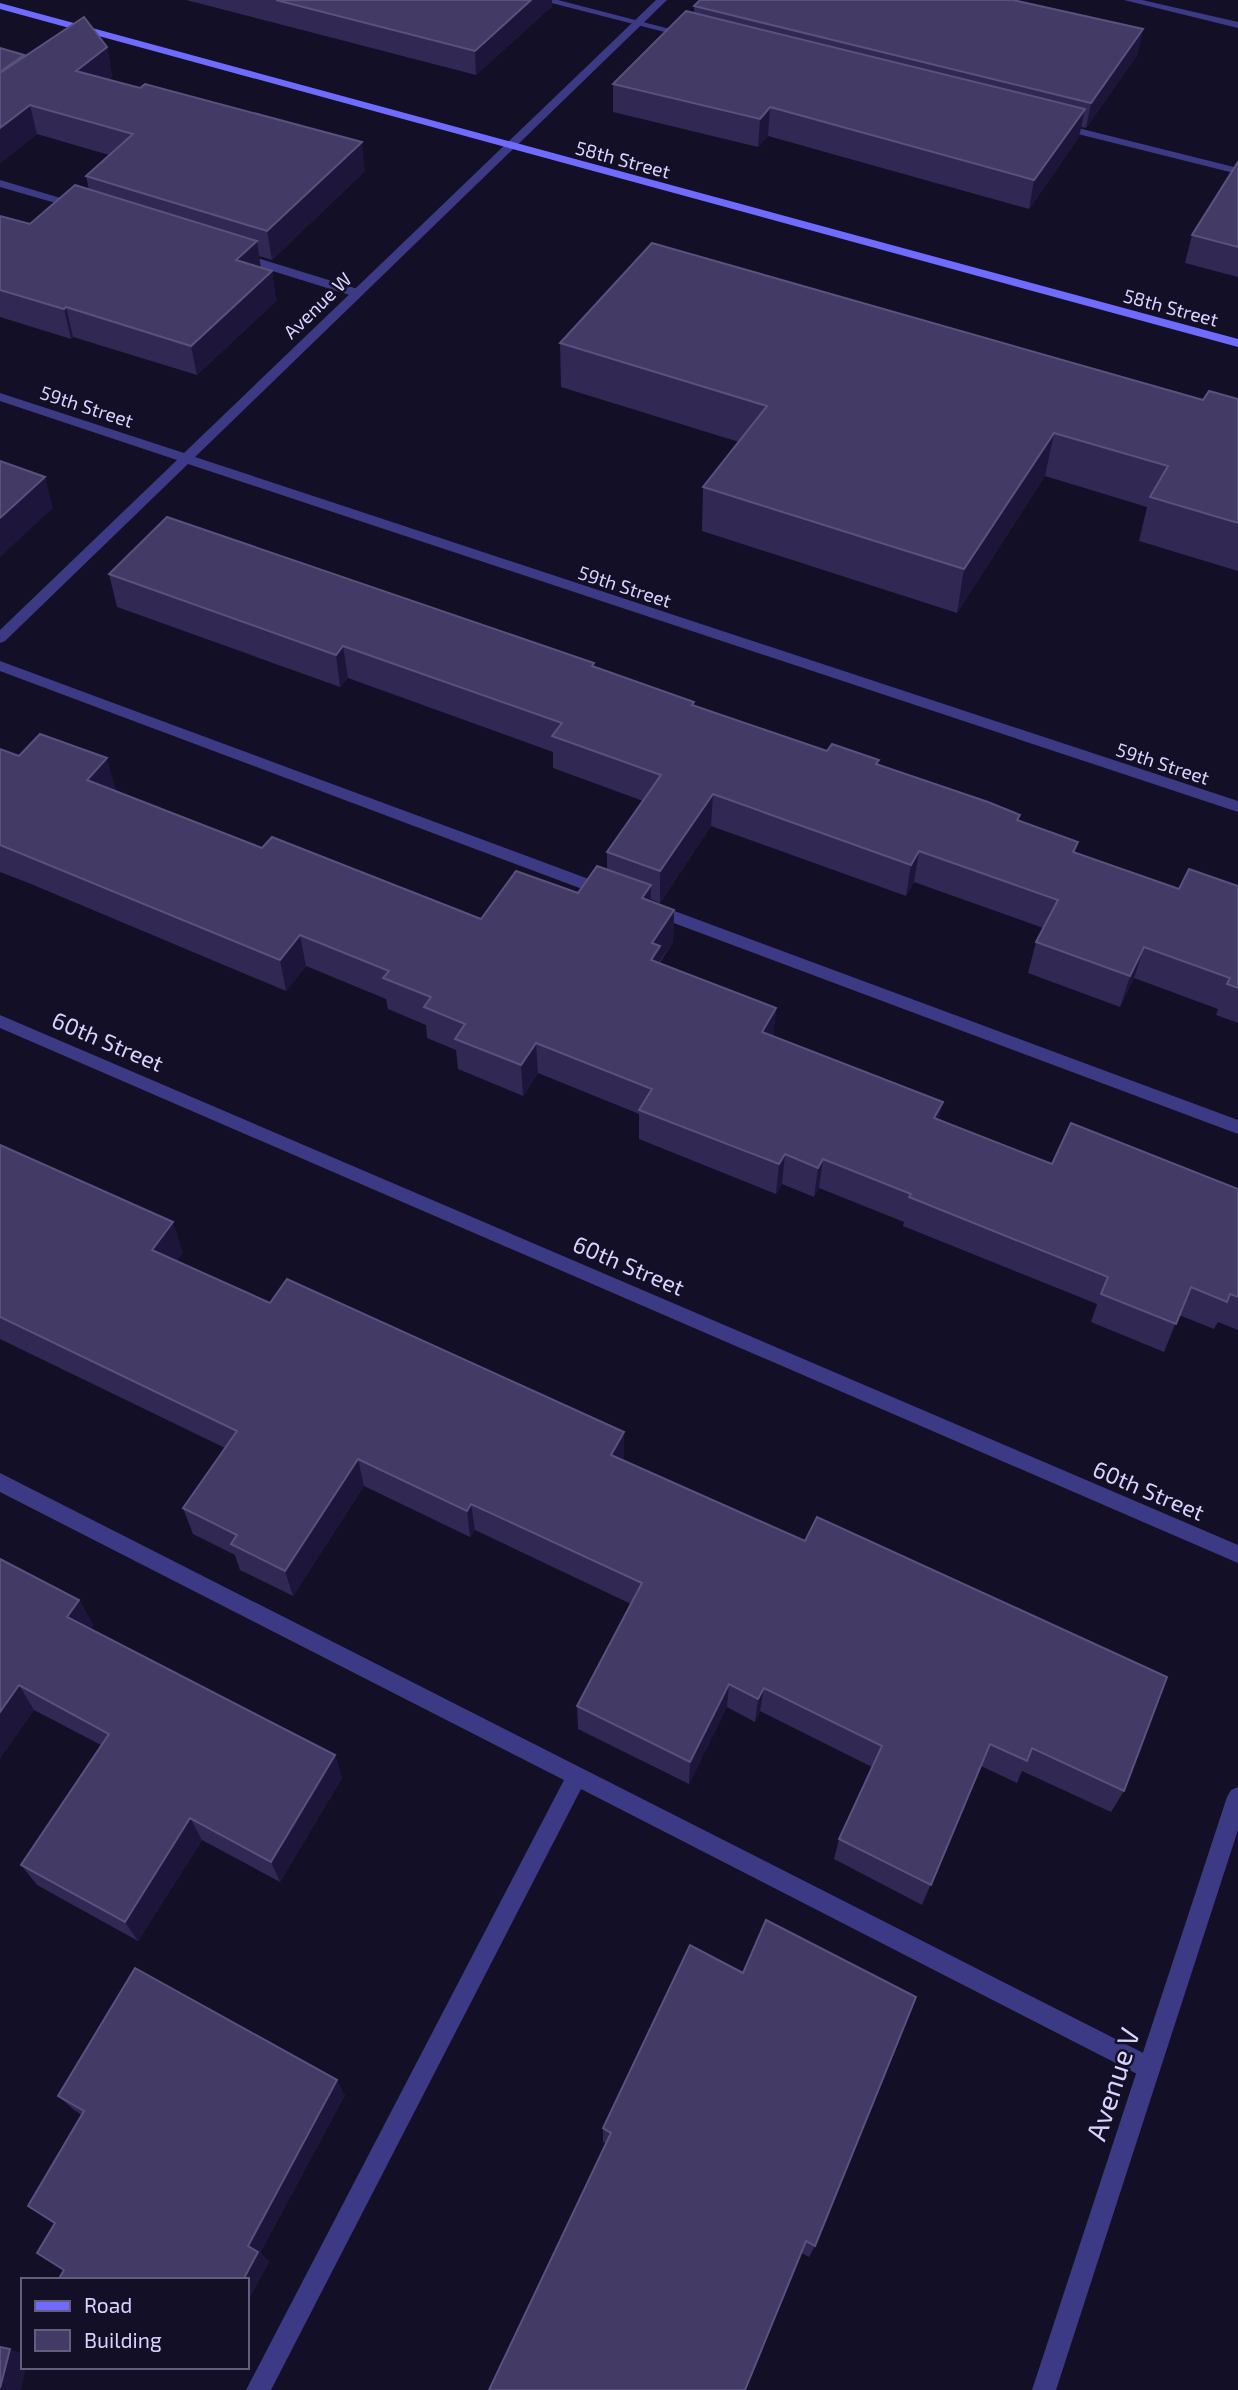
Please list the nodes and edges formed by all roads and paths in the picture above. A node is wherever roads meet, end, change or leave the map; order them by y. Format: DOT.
graph roads {
  1 [pos="545,0"];
  2 [pos="662,0"];
  3 [pos="1129,0"];
  4 [pos="0,6"];
  5 [pos="638,23"];
  6 [pos="1238,25"];
  7 [pos="704,39"];
  8 [pos="1051,125"];
  9 [pos="510,146"];
  10 [pos="1238,171"];
  11 [pos="0,183"];
  12 [pos="92,211"];
  13 [pos="225,252"];
  14 [pos="357,293"];
  15 [pos="1238,343"];
  16 [pos="0,397"];
  17 [pos="185,459"];
  18 [pos="0,638"];
  19 [pos="0,666"];
  20 [pos="1238,807"];
  21 [pos="0,1021"];
  22 [pos="1238,1127"];
  23 [pos="0,1482"];
  24 [pos="1238,1554"];
  25 [pos="577,1776"];
  26 [pos="1238,1797"];
  27 [pos="1149,2068"];
  28 [pos="258,2390"];
  29 [pos="1044,2390"];
  1 -- 5 [label="street"];
  2 -- 5 [label="street, Avenue W"];
  3 -- 6 [label="street"];
  4 -- 9 [label="street, 58th Street"];
  5 -- 7 [label="street"];
  5 -- 9 [label="street, Avenue W"];
  8 -- 10 [label="street"];
  9 -- 14 [label="street, Avenue W"];
  9 -- 15 [label="street, 58th Street"];
  11 -- 12 [label="street"];
  13 -- 14 [label="street"];
  14 -- 17 [label="street, Avenue W"];
  16 -- 17 [label="street, 59th Street"];
  17 -- 18 [label="street, Avenue W"];
  17 -- 20 [label="street, 59th Street"];
  19 -- 22 [label="street"];
  21 -- 24 [label="street, 60th Street"];
  23 -- 25 [label="street"];
  25 -- 27 [label="street"];
  25 -- 28 [label="street"];
  26 -- 27 [label="street, Avenue V"];
  27 -- 29 [label="street, Avenue V"];
}
